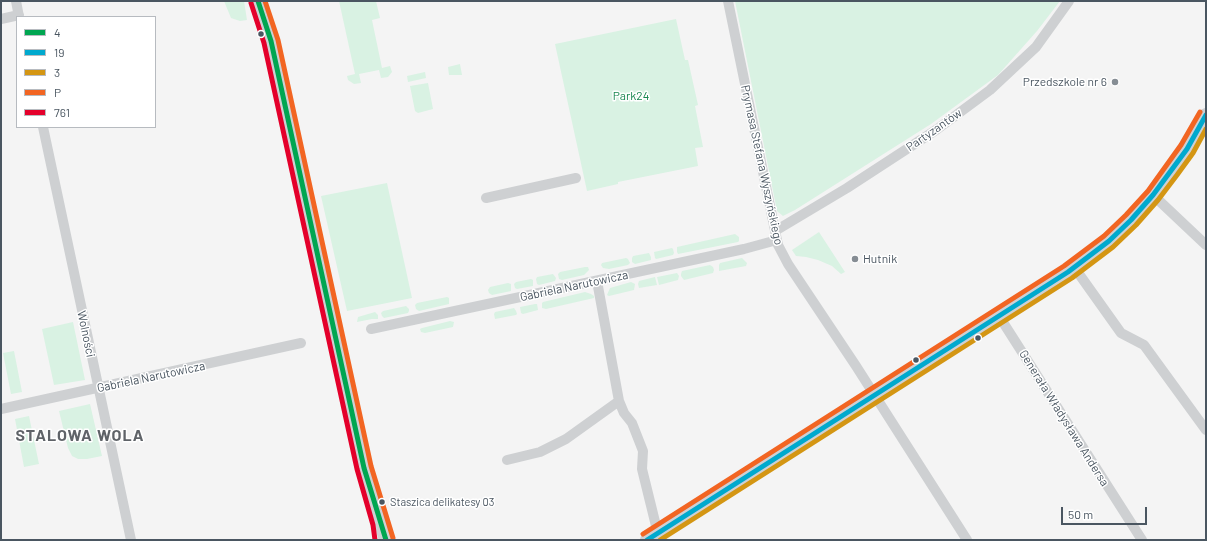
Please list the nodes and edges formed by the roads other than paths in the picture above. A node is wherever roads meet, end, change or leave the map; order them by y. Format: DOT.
graph roads {
  1 [pos="16,1"];
  2 [pos="258,1"];
  3 [pos="269,1"];
  4 [pos="728,1"];
  5 [pos="1069,1"];
  6 [pos="16,16"];
  7 [pos="19,16"];
  8 [pos="1,19"];
  9 [pos="271,41"];
  10 [pos="1206,115"];
  11 [pos="43,128"];
  12 [pos="576,178"];
  13 [pos="1153,195"];
  14 [pos="486,198"];
  15 [pos="776,236"];
  16 [pos="1206,245"];
  17 [pos="1074,267"];
  18 [pos="597,281"];
  19 [pos="999,316"];
  20 [pos="371,329"];
  21 [pos="301,344"];
  22 [pos="98,388"];
  23 [pos="874,396"];
  24 [pos="619,401"];
  25 [pos="1,409"];
  26 [pos="1206,430"];
  27 [pos="507,460"];
  28 [pos="380,524"];
  29 [pos="655,538"];
  30 [pos="131,540"];
  31 [pos="382,540"];
  32 [pos="386,540"];
  33 [pos="967,540"];
  34 [pos="1142,540"];
  1 -- 7 [label="street"];
  2 -- 9 [label="street"];
  3 -- 9 [label="street"];
  4 -- 15 [label="street, Prymasa Stefana Wyszyńskiego"];
  5 -- 15 [label="street, Partyzantów"];
  6 -- 8 [label="street"];
  9 -- 28 [label="street"];
  10 -- 13 [label="street"];
  11 -- 22 [label="street, Wolności"];
  12 -- 14 [label="street"];
  13 -- 16 [label="street"];
  13 -- 17 [label="street"];
  15 -- 18 [label="street, Gabriela Narutowicza"];
  15 -- 23 [label="street, Prymasa Stefana Wyszyńskiego"];
  17 -- 19 [label="street"];
  17 -- 26 [label="street"];
  18 -- 20 [label="street, Gabriela Narutowicza"];
  18 -- 24 [label="street"];
  19 -- 23 [label="street"];
  19 -- 34 [label="street, Generała Władysława Andersa"];
  21 -- 22 [label="street, Gabriela Narutowicza"];
  22 -- 25 [label="street, Gabriela Narutowicza"];
  22 -- 30 [label="street, Wolności"];
  23 -- 29 [label="street"];
  23 -- 33 [label="street, Prymasa Stefana Wyszyńskiego"];
  24 -- 27 [label="street"];
  24 -- 29 [label="street"];
  28 -- 31 [label="street"];
  28 -- 32 [label="street"];
}
